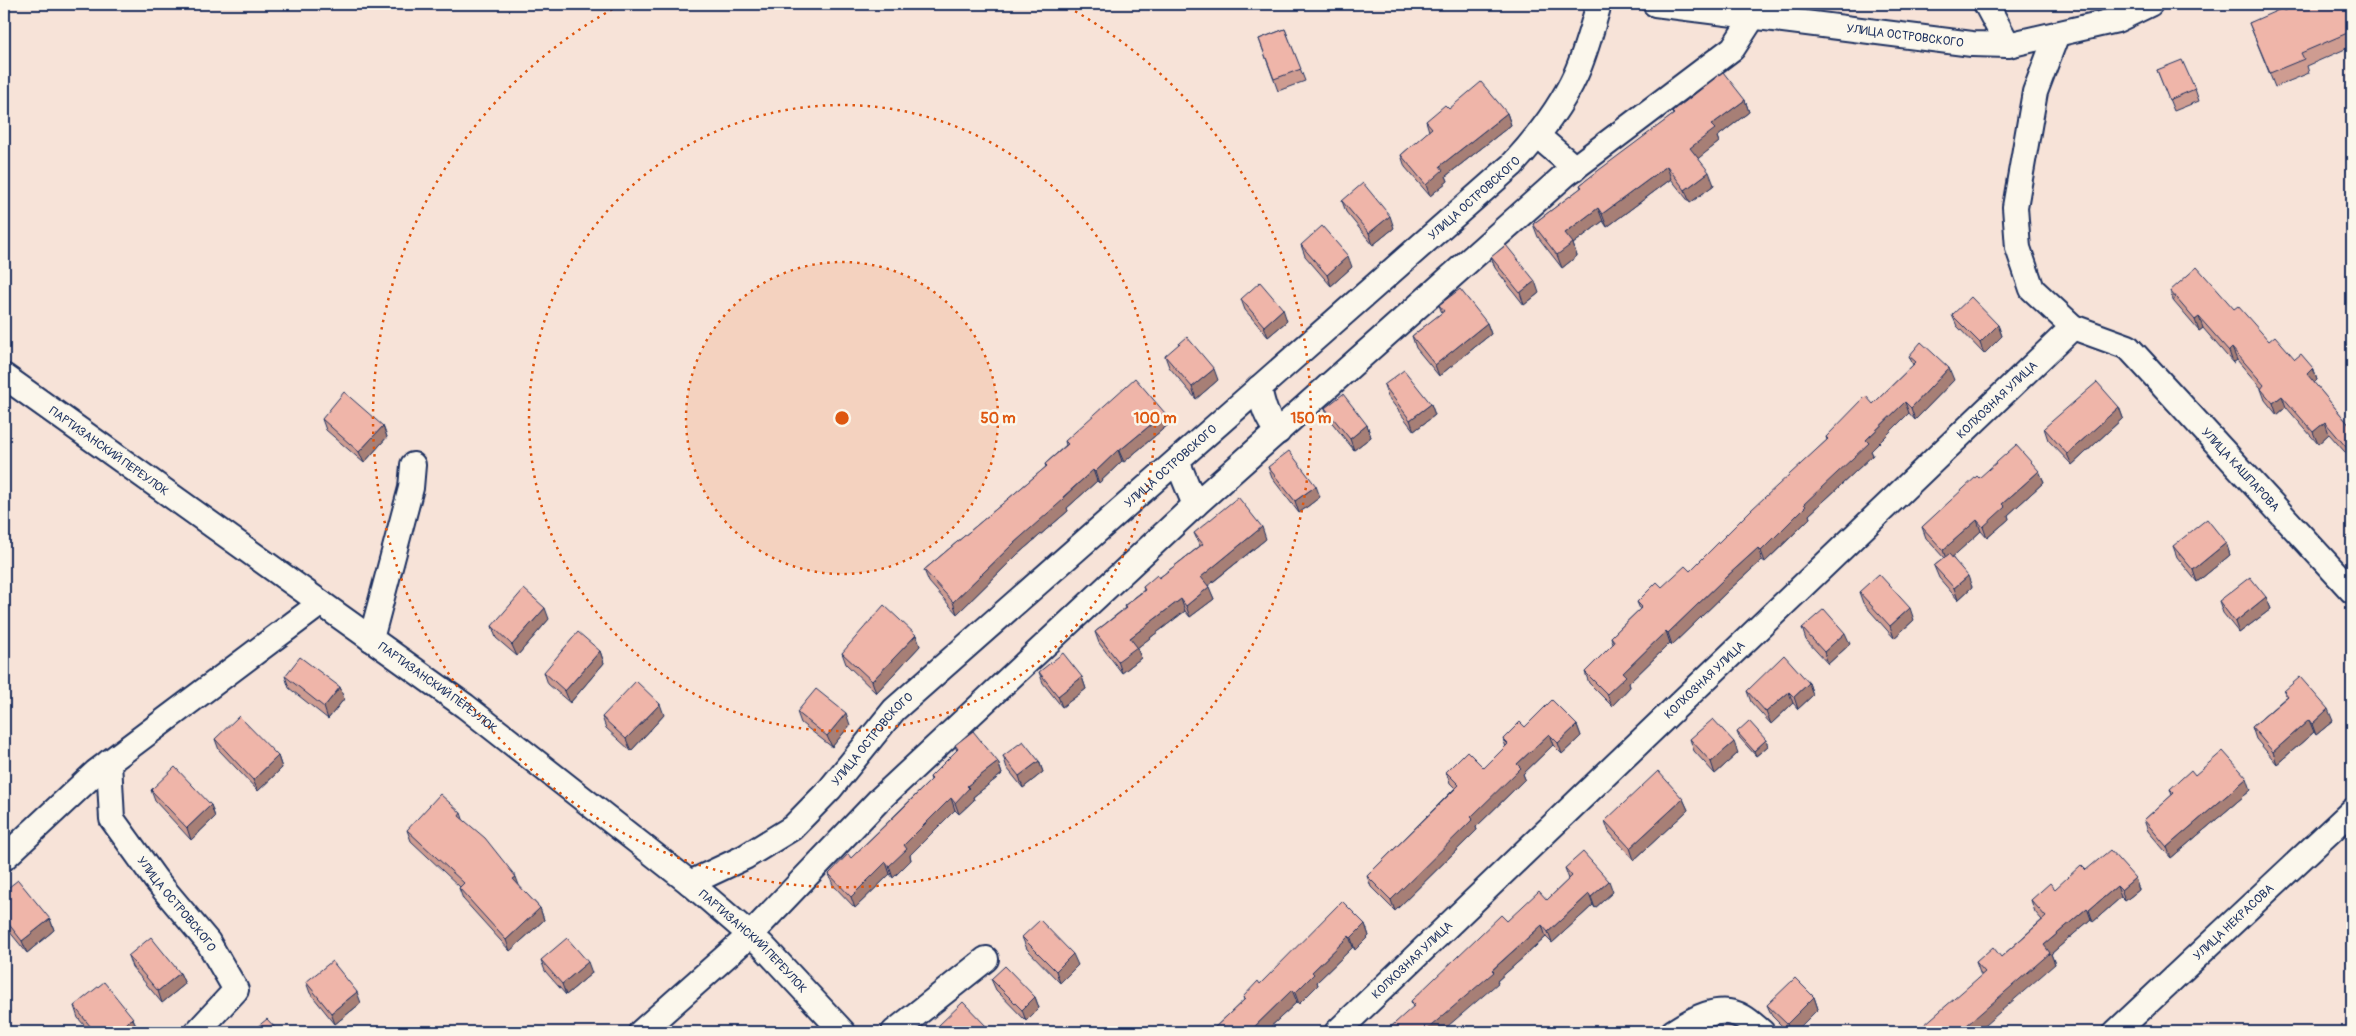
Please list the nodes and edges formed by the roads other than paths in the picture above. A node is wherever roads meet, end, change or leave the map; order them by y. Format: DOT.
graph roads {
  1 [pos="1599,4"];
  2 [pos="1655,4"];
  3 [pos="1986,4"];
  4 [pos="2150,4"];
  5 [pos="1681,6"];
  6 [pos="1753,16"];
  7 [pos="2057,34"];
  8 [pos="2008,45"];
  9 [pos="1539,137"];
  10 [pos="1575,168"];
  11 [pos="2073,327"];
  12 [pos="4,376"];
  13 [pos="1259,388"];
  14 [pos="1278,432"];
  15 [pos="1177,460"];
  16 [pos="413,465"];
  17 [pos="1195,506"];
  18 [pos="2352,591"];
  19 [pos="321,603"];
  20 [pos="372,639"];
  21 [pos="109,762"];
  22 [pos="2352,811"];
  23 [pos="4,858"];
  24 [pos="690,883"];
  25 [pos="750,935"];
  26 [pos="986,959"];
  27 [pos="197,1032"];
  28 [pos="641,1032"];
  29 [pos="842,1032"];
  30 [pos="894,1032"];
  31 [pos="1337,1032"];
  32 [pos="1673,1032"];
  33 [pos="1762,1032"];
  34 [pos="2116,1032"];
  1 -- 9 [label="street, УЛИЦА ОСТРОВСКОГО"];
  2 -- 5 [label="street, УЛИЦА ОСТРОВСКОГО"];
  3 -- 8 [label="street"];
  4 -- 7 [label="street, УЛИЦА ОСТРОВСКОГО"];
  5 -- 6 [label="street, УЛИЦА ОСТРОВСКОГО"];
  6 -- 8 [label="street, УЛИЦА ОСТРОВСКОГО"];
  6 -- 10 [label="street"];
  7 -- 8 [label="street, УЛИЦА ОСТРОВСКОГО"];
  7 -- 11 [label="street"];
  9 -- 10 [label="street"];
  9 -- 13 [label="street, УЛИЦА ОСТРОВСКОГО"];
  10 -- 14 [label="street"];
  11 -- 18 [label="street, УЛИЦА КАШПАРОВА"];
  11 -- 31 [label="street, КОЛХОЗНАЯ УЛИЦА"];
  12 -- 19 [label="street, ПАРТИЗАНСКИЙ ПЕРЕУЛОК"];
  13 -- 14 [label="street"];
  13 -- 15 [label="street, УЛИЦА ОСТРОВСКОГО"];
  14 -- 17 [label="street"];
  15 -- 17 [label="street"];
  15 -- 24 [label="street, УЛИЦА ОСТРОВСКОГО"];
  16 -- 20 [label="street"];
  17 -- 25 [label="street"];
  19 -- 20 [label="street, ПАРТИЗАНСКИЙ ПЕРЕУЛОК"];
  19 -- 21 [label="street"];
  20 -- 24 [label="street, ПАРТИЗАНСКИЙ ПЕРЕУЛОК"];
  21 -- 23 [label="street"];
  21 -- 27 [label="street, УЛИЦА ОСТРОВСКОГО"];
  22 -- 34 [label="street, УЛИЦА НЕКРАСОВА"];
  24 -- 25 [label="street, ПАРТИЗАНСКИЙ ПЕРЕУЛОК"];
  25 -- 28 [label="street"];
  25 -- 29 [label="street, ПАРТИЗАНСКИЙ ПЕРЕУЛОК"];
  26 -- 30 [label="street"];
  32 -- 33 [label="street"];
}
